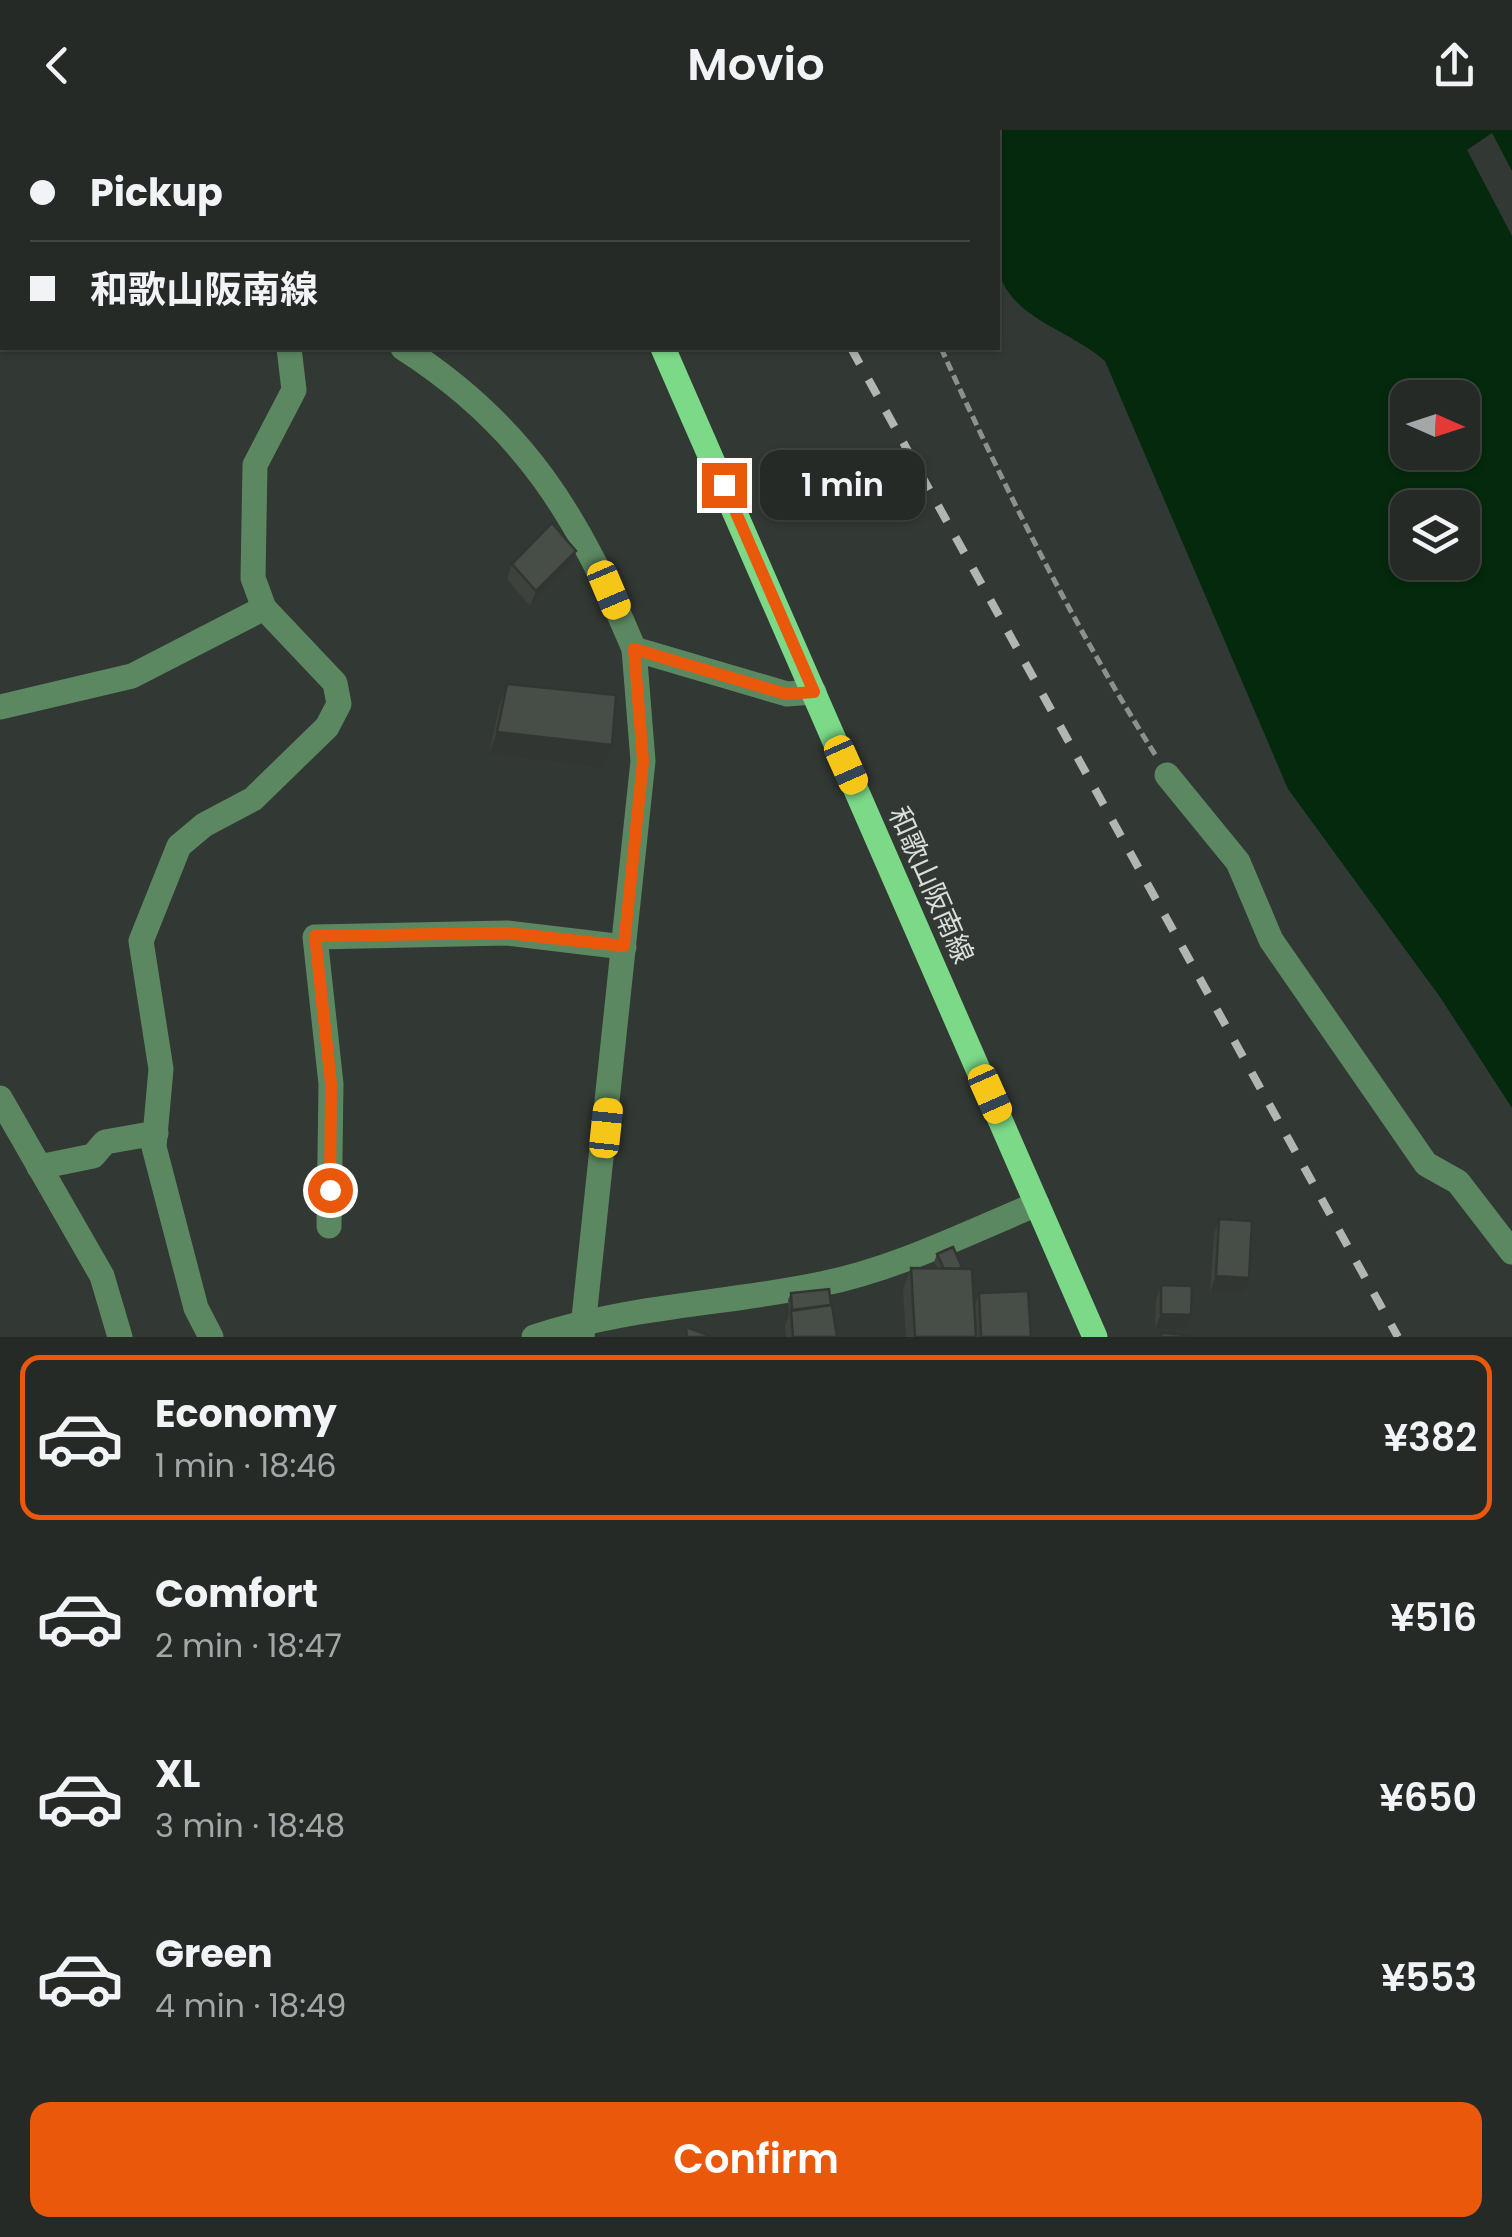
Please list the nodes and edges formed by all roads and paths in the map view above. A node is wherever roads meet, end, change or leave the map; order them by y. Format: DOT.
graph roads {
  1 [pos="289,350"];
  2 [pos="406,350"];
  3 [pos="665,350"];
  4 [pos="942,350"];
  5 [pos="264,608"];
  6 [pos="634,649"];
  7 [pos="814,692"];
  8 [pos="0,707"];
  9 [pos="1168,775"];
  10 [pos="624,946"];
  11 [pos="0,1098"];
  12 [pos="156,1134"];
  13 [pos="39,1167"];
  14 [pos="1038,1204"];
  15 [pos="329,1226"];
  16 [pos="1512,1252"];
  17 [pos="582,1329"];
  18 [pos="120,1337"];
  19 [pos="211,1337"];
  20 [pos="534,1337"];
  21 [pos="1095,1337"];
  1 -- 5 [label="street"];
  2 -- 6 [label="street"];
  3 -- 7 [label="main road, 和歌山阪南線"];
  4 -- 9 [label="path"];
  5 -- 8 [label="street"];
  5 -- 12 [label="street"];
  6 -- 7 [label="street"];
  6 -- 10 [label="street"];
  7 -- 14 [label="main road, 和歌山阪南線"];
  9 -- 16 [label="street"];
  10 -- 15 [label="street"];
  10 -- 17 [label="street"];
  11 -- 13 [label="street"];
  12 -- 13 [label="street"];
  12 -- 19 [label="street"];
  13 -- 18 [label="street"];
  14 -- 17 [label="street"];
  14 -- 21 [label="main road, 和歌山阪南線"];
  17 -- 20 [label="street"];
}
